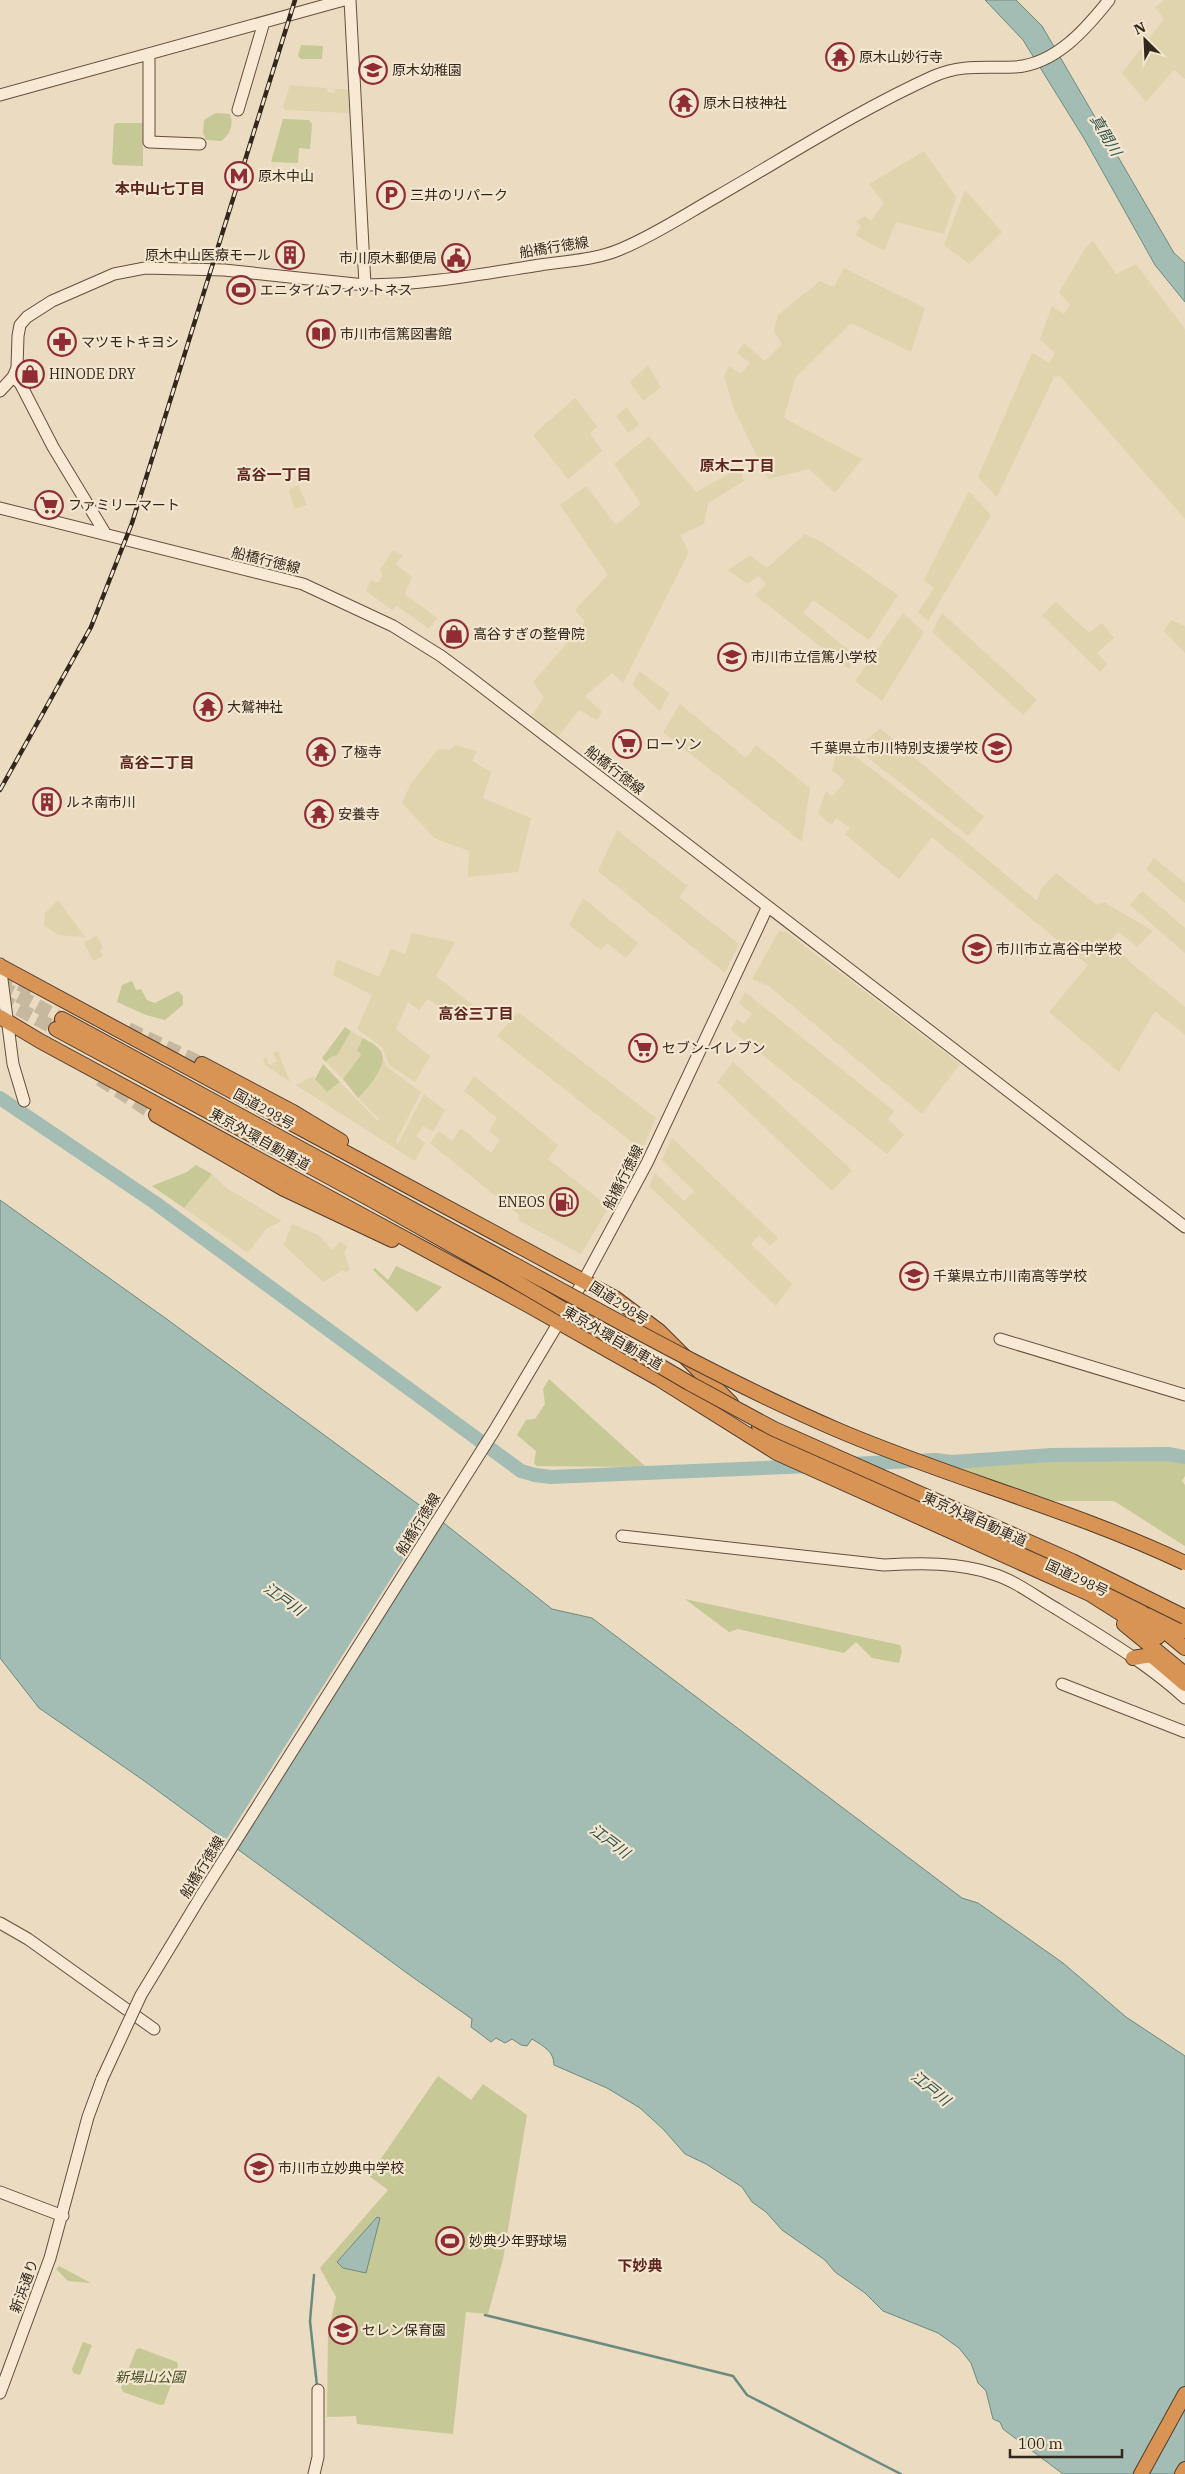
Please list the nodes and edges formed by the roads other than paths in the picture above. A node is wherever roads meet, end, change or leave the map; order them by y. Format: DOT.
graph roads {
  1 [pos="344,0"];
  2 [pos="350,0"];
  3 [pos="1109,0"];
  4 [pos="264,22"];
  5 [pos="149,54"];
  6 [pos="0,95"];
  7 [pos="238,110"];
  8 [pos="200,144"];
  9 [pos="365,284"];
  10 [pos="13,377"];
  11 [pos="0,390"];
  12 [pos="0,508"];
  13 [pos="105,533"];
  14 [pos="767,908"];
  15 [pos="0,969"];
  16 [pos="4,1016"];
  17 [pos="59,1024"];
  18 [pos="202,1064"];
  19 [pos="24,1101"];
  20 [pos="156,1115"];
  21 [pos="410,1188"];
  22 [pos="1185,1227"];
  23 [pos="453,1264"];
  24 [pos="514,1272"];
  25 [pos="584,1280"];
  26 [pos="559,1322"];
  27 [pos="1000,1339"];
  28 [pos="1185,1395"];
  29 [pos="622,1536"];
  30 [pos="1185,1563"];
  31 [pos="1025,1566"];
  32 [pos="1134,1606"];
  33 [pos="1185,1617"];
  34 [pos="1185,1631"];
  35 [pos="1185,1648"];
  36 [pos="1185,1657"];
  37 [pos="1132,1658"];
  38 [pos="1185,1674"];
  39 [pos="1062,1684"];
  40 [pos="1185,1684"];
  41 [pos="1185,1698"];
  42 [pos="1185,1732"];
  43 [pos="0,1923"];
  44 [pos="154,2029"];
  45 [pos="0,2192"];
  46 [pos="63,2216"];
  47 [pos="318,2390"];
  48 [pos="0,2393"];
  49 [pos="1185,2394"];
  50 [pos="1185,2469"];
  51 [pos="314,2474"];
  52 [pos="1141,2474"];
  53 [pos="1182,2474"];
  1 -- 4 [label="main road"];
  2 -- 9 [label="main road"];
  3 -- 9 [label="main road, 船橋行徳線"];
  4 -- 5 [label="main road"];
  4 -- 7 [label="main road"];
  5 -- 6 [label="main road"];
  5 -- 8 [label="main road"];
  9 -- 10 [label="main road, 船橋行徳線"];
  10 -- 11 [label="main road"];
  10 -- 13 [label="main road"];
  12 -- 13 [label="main road, 船橋行徳線"];
  13 -- 14 [label="main road, 船橋行徳線"];
  14 -- 22 [label="main road"];
  14 -- 25 [label="main road, 船橋行徳線"];
  15 -- 16 [label="main road"];
  15 -- 21 [label="highway, 国道298号"];
  16 -- 19 [label="main road"];
  16 -- 23 [label="highway, 国道298号"];
  17 -- 24 [label="highway, 東京外環自動車道"];
  18 -- 21 [label="highway"];
  20 -- 23 [label="highway"];
  21 -- 25 [label="highway, 国道298号"];
  23 -- 26 [label="highway, 国道298号"];
  24 -- 30 [label="highway, 東京外環自動車道, bridge"];
  24 -- 33 [label="highway, 東京外環自動車道, bridge"];
  25 -- 26 [label="main road, 船橋行徳線"];
  25 -- 32 [label="highway, 国道298号"];
  26 -- 31 [label="highway, 国道298号"];
  26 -- 46 [label="main road, 船橋行徳線, bridge"];
  27 -- 28 [label="main road"];
  29 -- 37 [label="main road"];
  31 -- 36 [label="highway, 国道298号"];
  31 -- 38 [label="highway"];
  32 -- 34 [label="highway"];
  32 -- 35 [label="highway, 国道298号"];
  37 -- 40 [label="highway"];
  37 -- 41 [label="main road"];
  39 -- 42 [label="main road"];
  43 -- 44 [label="main road"];
  45 -- 46 [label="main road"];
  46 -- 48 [label="main road, 新浜通り"];
  47 -- 51 [label="main road"];
  49 -- 52 [label="highway"];
  50 -- 53 [label="highway"];
}
